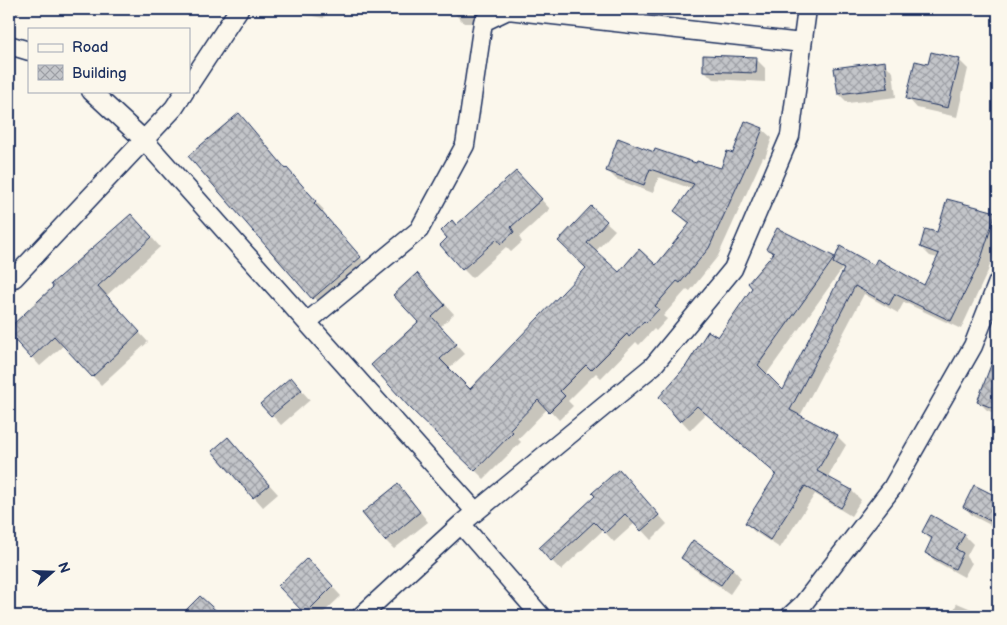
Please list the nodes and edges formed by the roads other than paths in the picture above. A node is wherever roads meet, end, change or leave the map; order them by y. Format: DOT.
graph roads {
  1 [pos="240,9"];
  2 [pos="807,9"];
  3 [pos="802,43"];
  4 [pos="9,45"];
  5 [pos="28,51"];
  6 [pos="190,84"];
  7 [pos="91,92"];
  8 [pos="184,92"];
  9 [pos="144,140"];
  10 [pos="14,278"];
  11 [pos="998,282"];
  12 [pos="307,322"];
  13 [pos="476,512"];
  14 [pos="461,524"];
  15 [pos="361,616"];
  16 [pos="541,616"];
  17 [pos="790,616"];
  1 -- 6 [label="street"];
  2 -- 3 [label="street"];
  3 -- 12 [label="street"];
  3 -- 13 [label="street"];
  4 -- 5 [label="street"];
  7 -- 9 [label="street"];
  8 -- 9 [label="street"];
  9 -- 10 [label="street"];
  9 -- 12 [label="street"];
  11 -- 17 [label="street"];
  12 -- 13 [label="street"];
  13 -- 14 [label="street"];
  14 -- 15 [label="street"];
  14 -- 16 [label="street"];
}
